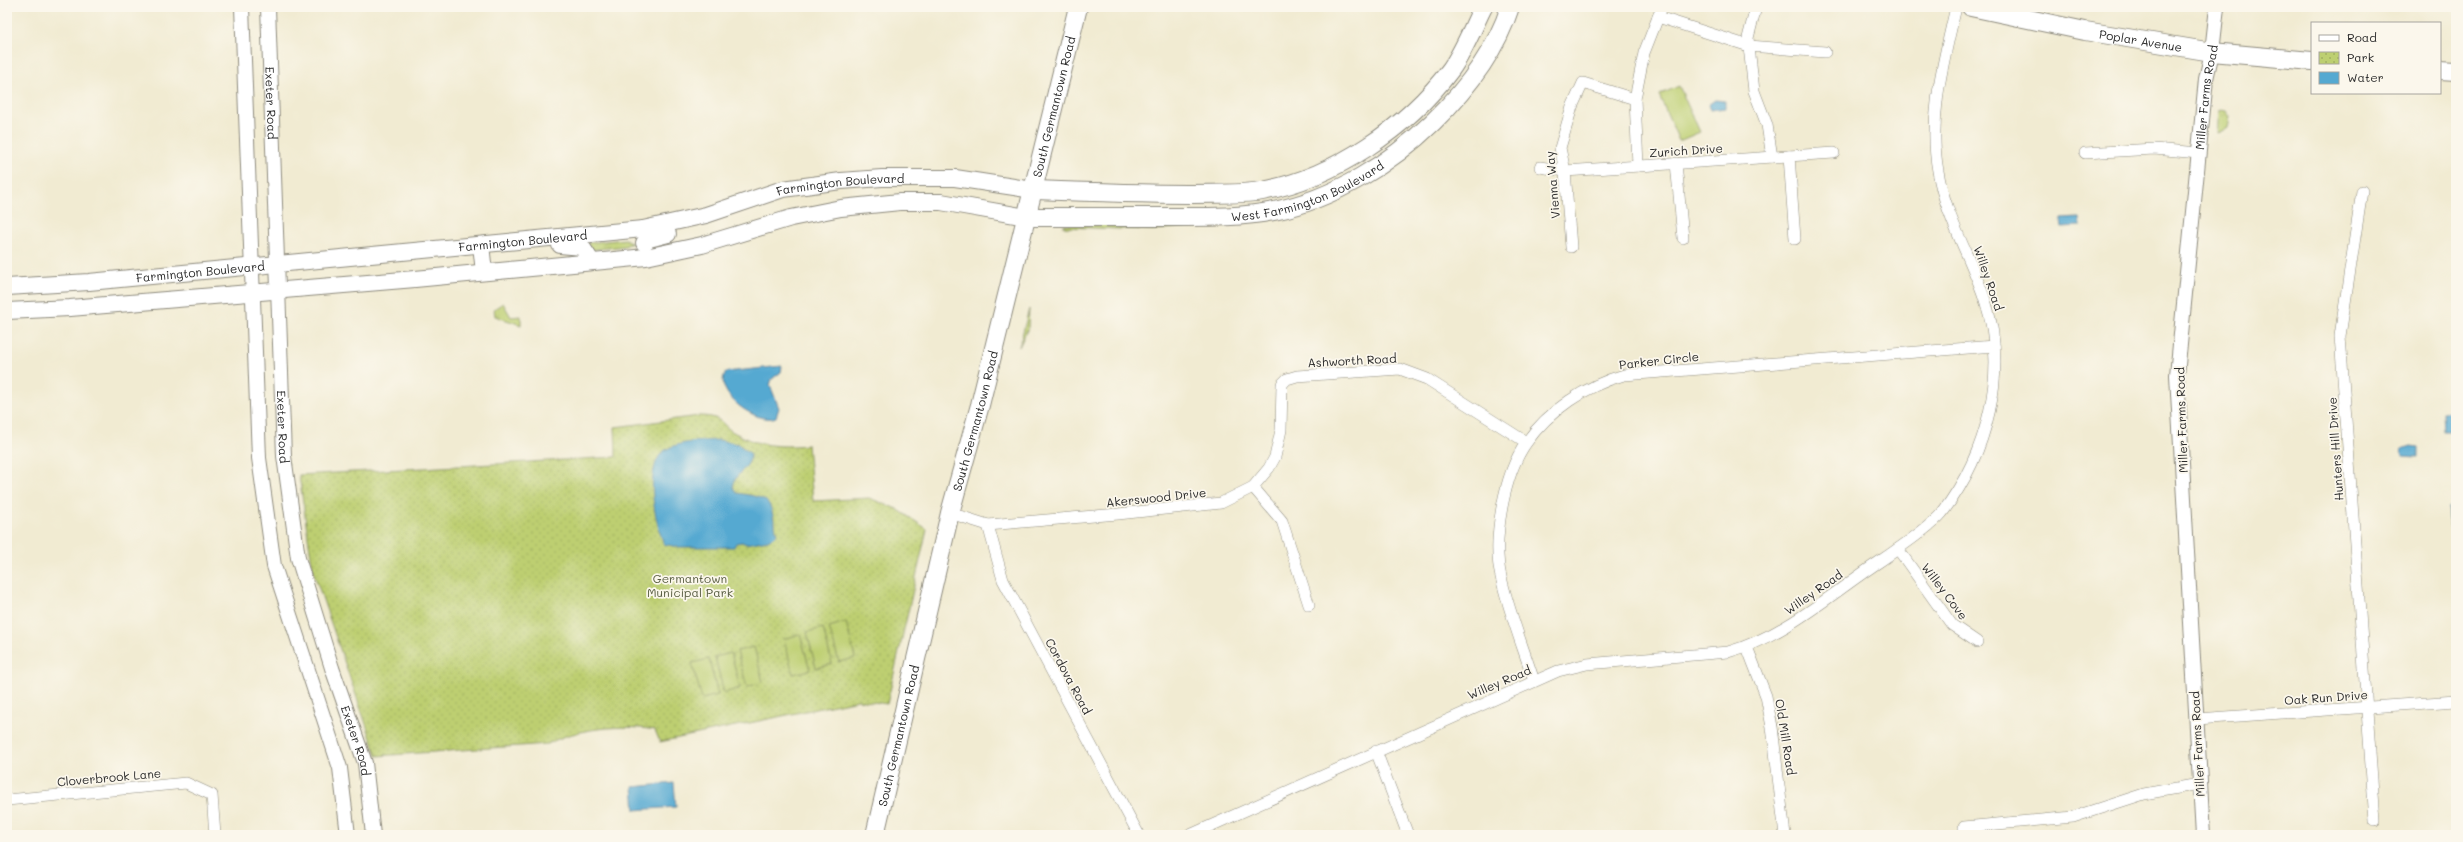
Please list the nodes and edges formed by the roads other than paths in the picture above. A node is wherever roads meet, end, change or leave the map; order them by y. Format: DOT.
graph roads {
  1 [pos="242,7"];
  2 [pos="268,7"];
  3 [pos="1078,7"];
  4 [pos="1483,7"];
  5 [pos="1510,7"];
  6 [pos="1756,7"];
  7 [pos="1956,7"];
  8 [pos="1971,7"];
  9 [pos="2217,7"];
  10 [pos="1660,12"];
  11 [pos="1749,46"];
  12 [pos="1825,52"];
  13 [pos="2212,52"];
  14 [pos="2311,61"];
  15 [pos="2441,70"];
  16 [pos="2456,71"];
  17 [pos="1635,100"];
  18 [pos="1834,153"];
  19 [pos="2085,153"];
  20 [pos="2198,153"];
  21 [pos="1789,156"];
  22 [pos="1772,157"];
  23 [pos="1676,163"];
  24 [pos="1638,166"];
  25 [pos="1540,167"];
  26 [pos="1565,171"];
  27 [pos="1033,190"];
  28 [pos="2362,191"];
  29 [pos="1026,217"];
  30 [pos="1683,238"];
  31 [pos="1795,239"];
  32 [pos="521,241"];
  33 [pos="644,243"];
  34 [pos="482,245"];
  35 [pos="1571,247"];
  36 [pos="278,262"];
  37 [pos="592,262"];
  38 [pos="252,265"];
  39 [pos="484,272"];
  40 [pos="7,287"];
  41 [pos="280,290"];
  42 [pos="254,292"];
  43 [pos="7,311"];
  44 [pos="1994,346"];
  45 [pos="1282,384"];
  46 [pos="1526,442"];
  47 [pos="1253,487"];
  48 [pos="950,513"];
  49 [pos="988,524"];
  50 [pos="1898,549"];
  51 [pos="1309,605"];
  52 [pos="1977,642"];
  53 [pos="1748,646"];
  54 [pos="1534,681"];
  55 [pos="2456,701"];
  56 [pos="2367,707"];
  57 [pos="2197,718"];
  58 [pos="1376,751"];
  59 [pos="2199,784"];
  60 [pos="7,800"];
  61 [pos="2375,821"];
  62 [pos="1964,831"];
  63 [pos="215,835"];
  64 [pos="348,835"];
  65 [pos="373,835"];
  66 [pos="875,835"];
  67 [pos="1139,835"];
  68 [pos="1190,835"];
  69 [pos="1408,835"];
  70 [pos="1785,835"];
  71 [pos="2203,835"];
  1 -- 38 [label="street, Exeter Road"];
  2 -- 36 [label="street, Exeter Road"];
  3 -- 27 [label="main road, South Germantown Road"];
  4 -- 27 [label="main road, West Farmington Boulevard"];
  5 -- 29 [label="main road, West Farmington Boulevard"];
  6 -- 11 [label="street"];
  7 -- 44 [label="street, Willey Road"];
  8 -- 13 [label="main road, Poplar Avenue"];
  9 -- 13 [label="street, Miller Farms Road"];
  10 -- 11 [label="street"];
  10 -- 17 [label="street"];
  11 -- 12 [label="street"];
  11 -- 22 [label="street"];
  13 -- 14 [label="main road, Poplar Avenue"];
  13 -- 20 [label="street, Miller Farms Road"];
  15 -- 16 [label="main road"];
  17 -- 24 [label="street"];
  17 -- 26 [label="street, Vienna Way"];
  18 -- 21 [label="street, Zurich Drive"];
  19 -- 20 [label="street"];
  20 -- 57 [label="street, Miller Farms Road"];
  21 -- 22 [label="street, Zurich Drive"];
  21 -- 31 [label="street"];
  22 -- 23 [label="street, Zurich Drive"];
  23 -- 24 [label="street, Zurich Drive"];
  23 -- 30 [label="street"];
  24 -- 26 [label="street, Zurich Drive"];
  25 -- 26 [label="street, Zurich Drive"];
  26 -- 35 [label="street, Vienna Way"];
  27 -- 29 [label="main road, South Germantown Road"];
  27 -- 33 [label="main road, Farmington Boulevard"];
  28 -- 56 [label="street, Hunters Hill Drive"];
  29 -- 33 [label="main road, Farmington Boulevard"];
  29 -- 48 [label="main road, South Germantown Road"];
  32 -- 33 [label="main road, Farmington Boulevard"];
  32 -- 34 [label="main road, Farmington Boulevard"];
  32 -- 37 [label="main road"];
  33 -- 37 [label="main road, Farmington Boulevard"];
  34 -- 36 [label="main road, Farmington Boulevard"];
  34 -- 39 [label="main road"];
  36 -- 38 [label="main road, Farmington Boulevard"];
  36 -- 41 [label="street, Exeter Road"];
  37 -- 39 [label="main road, Farmington Boulevard"];
  38 -- 40 [label="main road, Farmington Boulevard"];
  38 -- 42 [label="street, Exeter Road"];
  39 -- 41 [label="main road, Farmington Boulevard"];
  41 -- 42 [label="main road, Farmington Boulevard"];
  41 -- 65 [label="street, Exeter Road"];
  42 -- 43 [label="main road, Farmington Boulevard"];
  42 -- 64 [label="street, Exeter Road"];
  44 -- 46 [label="street, Parker Circle"];
  44 -- 50 [label="street, Willey Road"];
  45 -- 46 [label="street, Ashworth Road"];
  45 -- 47 [label="street, Akerswood Drive"];
  46 -- 54 [label="street, Parker Circle"];
  47 -- 49 [label="street, Akerswood Drive"];
  47 -- 51 [label="street"];
  48 -- 49 [label="street, Akerswood Drive"];
  48 -- 66 [label="main road, South Germantown Road"];
  49 -- 67 [label="street, Cordova Road"];
  50 -- 52 [label="street, Willey Cove"];
  50 -- 53 [label="street, Willey Road"];
  53 -- 54 [label="street, Willey Road"];
  53 -- 70 [label="street, Old Mill Road"];
  54 -- 58 [label="street, Willey Road"];
  55 -- 56 [label="street, Oak Run Drive"];
  56 -- 57 [label="street, Oak Run Drive"];
  56 -- 61 [label="street, Hunters Hill Drive"];
  57 -- 59 [label="street, Miller Farms Road"];
  58 -- 68 [label="street, Willey Road"];
  58 -- 69 [label="street"];
  59 -- 62 [label="street"];
  59 -- 71 [label="street, Miller Farms Road"];
  60 -- 63 [label="street, Cloverbrook Lane"];
}
